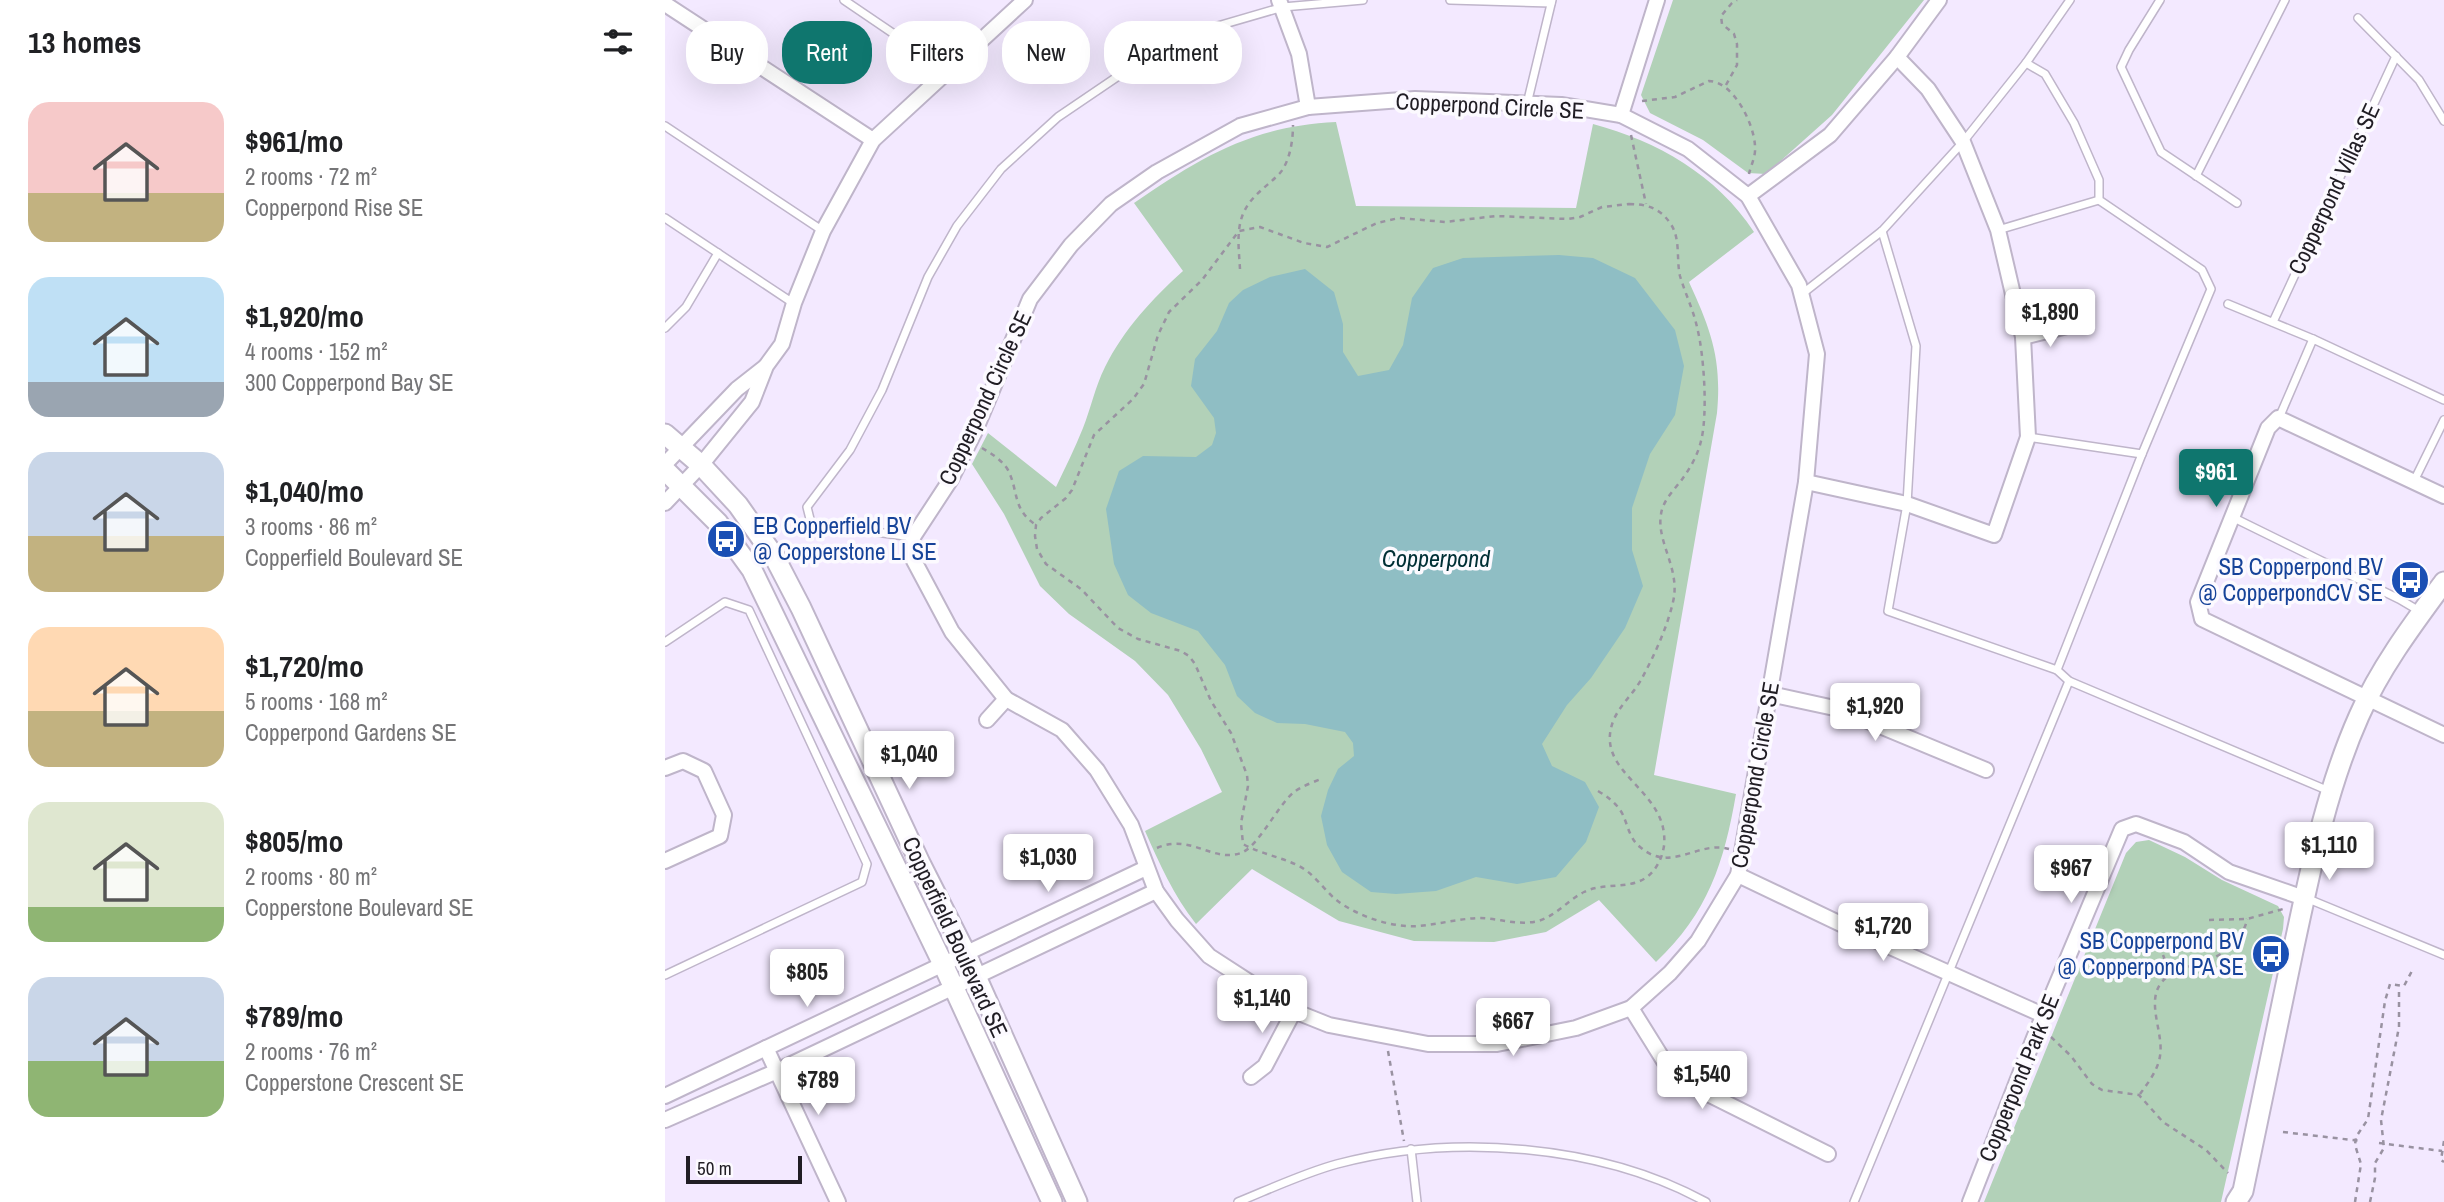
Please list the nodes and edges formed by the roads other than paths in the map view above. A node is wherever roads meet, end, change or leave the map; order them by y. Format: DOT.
graph roads {
  1 [pos="844,0"];
  2 [pos="1363,0"];
  3 [pos="1450,0"];
  4 [pos="1657,0"];
  5 [pos="1939,0"];
  6 [pos="2070,0"];
  7 [pos="2161,0"];
  8 [pos="2285,0"];
  9 [pos="1021,1"];
  10 [pos="1552,1"];
  11 [pos="1281,3"];
  12 [pos="665,4"];
  13 [pos="2358,18"];
  14 [pos="886,29"];
  15 [pos="988,32"];
  16 [pos="2396,56"];
  17 [pos="1897,57"];
  18 [pos="2026,63"];
  19 [pos="932,84"];
  20 [pos="1527,104"];
  21 [pos="1308,107"];
  22 [pos="1621,115"];
  23 [pos="2444,121"];
  24 [pos="665,126"];
  25 [pos="873,140"];
  26 [pos="1963,142"];
  27 [pos="2196,176"];
  28 [pos="1748,196"];
  29 [pos="2099,200"];
  30 [pos="2237,203"];
  31 [pos="665,218"];
  32 [pos="1998,230"];
  33 [pos="823,231"];
  34 [pos="1882,231"];
  35 [pos="719,253"];
  36 [pos="1802,294"];
  37 [pos="794,303"];
  38 [pos="2228,304"];
  39 [pos="2273,322"];
  40 [pos="2067,326"];
  41 [pos="665,328"];
  42 [pos="2023,337"];
  43 [pos="2313,339"];
  44 [pos="766,366"];
  45 [pos="2444,400"];
  46 [pos="2278,418"];
  47 [pos="2444,420"];
  48 [pos="2028,436"];
  49 [pos="673,440"];
  50 [pos="2142,454"];
  51 [pos="665,464"];
  52 [pos="701,465"];
  53 [pos="665,471"];
  54 [pos="1807,482"];
  55 [pos="2414,482"];
  56 [pos="681,486"];
  57 [pos="2444,496"];
  58 [pos="665,503"];
  59 [pos="1907,504"];
  60 [pos="2231,517"];
  61 [pos="913,537"];
  62 [pos="2444,582"];
  63 [pos="2421,612"];
  64 [pos="665,642"];
  65 [pos="2057,670"];
  66 [pos="2069,681"];
  67 [pos="1770,694"];
  68 [pos="2367,698"];
  69 [pos="1006,699"];
  70 [pos="987,720"];
  71 [pos="2444,735"];
  72 [pos="665,768"];
  73 [pos="1986,769"];
  74 [pos="2331,792"];
  75 [pos="665,861"];
  76 [pos="1146,868"];
  77 [pos="1738,875"];
  78 [pos="1156,891"];
  79 [pos="2304,898"];
  80 [pos="965,952"];
  81 [pos="2444,956"];
  82 [pos="943,964"];
  83 [pos="1949,974"];
  84 [pos="665,975"];
  85 [pos="976,978"];
  86 [pos="954,988"];
  87 [pos="1631,1008"];
  88 [pos="1293,1011"];
  89 [pos="2043,1015"];
  90 [pos="766,1048"];
  91 [pos="777,1071"];
  92 [pos="1251,1077"];
  93 [pos="665,1096"];
  94 [pos="665,1120"];
  95 [pos="1411,1149"];
  96 [pos="1828,1154"];
  97 [pos="2242,1194"];
  98 [pos="838,1202"];
  99 [pos="1052,1202"];
  100 [pos="1077,1202"];
  101 [pos="1238,1202"];
  102 [pos="1417,1202"];
  103 [pos="1706,1202"];
  104 [pos="1854,1202"];
  105 [pos="1970,1202"];
  1 -- 14 [label="lane"];
  2 -- 11 [label="lane"];
  3 -- 10 [label="lane"];
  4 -- 22 [label="street"];
  5 -- 17 [label="street"];
  6 -- 18 [label="lane"];
  7 -- 27 [label="lane"];
  8 -- 27 [label="lane"];
  9 -- 15 [label="street"];
  10 -- 20 [label="lane"];
  11 -- 21 [label="street"];
  11 -- 61 [label="lane"];
  12 -- 25 [label="street"];
  13 -- 16 [label="lane"];
  16 -- 23 [label="lane"];
  16 -- 39 [label="lane, Copperpond Villas SE"];
  17 -- 26 [label="street"];
  17 -- 28 [label="street"];
  18 -- 26 [label="lane"];
  18 -- 29 [label="lane"];
  19 -- 25 [label="street"];
  20 -- 21 [label="street, Copperpond Circle SE"];
  20 -- 22 [label="street, Copperpond Circle SE"];
  21 -- 61 [label="street, Copperpond Circle SE"];
  22 -- 28 [label="street, Copperpond Circle SE"];
  24 -- 33 [label="lane"];
  25 -- 33 [label="street"];
  26 -- 32 [label="street"];
  26 -- 34 [label="lane"];
  27 -- 30 [label="lane"];
  28 -- 36 [label="street, Copperpond Circle SE"];
  29 -- 32 [label="lane"];
  29 -- 50 [label="lane"];
  31 -- 35 [label="lane"];
  32 -- 42 [label="street"];
  33 -- 37 [label="street"];
  34 -- 36 [label="lane"];
  34 -- 59 [label="lane"];
  35 -- 37 [label="lane"];
  35 -- 41 [label="lane"];
  36 -- 54 [label="street, Copperpond Circle SE"];
  37 -- 44 [label="street"];
  38 -- 39 [label="lane"];
  39 -- 43 [label="lane"];
  40 -- 42 [label="street"];
  42 -- 48 [label="street"];
  43 -- 45 [label="lane"];
  43 -- 46 [label="lane"];
  44 -- 49 [label="street"];
  44 -- 52 [label="street"];
  46 -- 55 [label="street"];
  46 -- 60 [label="street"];
  47 -- 55 [label="lane"];
  48 -- 50 [label="lane"];
  48 -- 59 [label="street"];
  49 -- 51 [label="street"];
  49 -- 52 [label="street, Copperfield Boulevard SE"];
  50 -- 65 [label="lane"];
  52 -- 56 [label="street"];
  52 -- 80 [label="street, Copperfield Boulevard SE"];
  53 -- 56 [label="street, Copperfield Boulevard SE"];
  54 -- 59 [label="street"];
  54 -- 67 [label="street, Copperpond Circle SE"];
  55 -- 57 [label="street"];
  56 -- 58 [label="street"];
  56 -- 82 [label="street, Copperfield Boulevard SE"];
  59 -- 65 [label="lane"];
  60 -- 63 [label="lane"];
  60 -- 68 [label="street"];
  61 -- 69 [label="street, Copperpond Circle SE"];
  62 -- 63 [label="street"];
  63 -- 68 [label="street"];
  64 -- 84 [label="lane"];
  65 -- 66 [label="lane"];
  66 -- 74 [label="lane"];
  66 -- 83 [label="lane"];
  67 -- 73 [label="street"];
  67 -- 77 [label="street, Copperpond Circle SE"];
  68 -- 71 [label="street"];
  68 -- 74 [label="street"];
  69 -- 70 [label="street"];
  69 -- 76 [label="street, Copperpond Circle SE"];
  72 -- 75 [label="street"];
  74 -- 79 [label="street"];
  76 -- 78 [label="street, Copperpond Circle SE"];
  76 -- 80 [label="street"];
  77 -- 83 [label="street"];
  77 -- 87 [label="street, Copperpond Circle SE"];
  78 -- 85 [label="street"];
  78 -- 88 [label="street, Copperpond Circle SE"];
  79 -- 81 [label="lane"];
  79 -- 89 [label="street, Copperpond Park SE"];
  79 -- 97 [label="street"];
  80 -- 82 [label="street"];
  80 -- 85 [label="street, Copperfield Boulevard SE"];
  82 -- 86 [label="street, Copperfield Boulevard SE"];
  82 -- 90 [label="street"];
  83 -- 89 [label="street"];
  83 -- 104 [label="lane"];
  85 -- 86 [label="street"];
  85 -- 100 [label="street, Copperfield Boulevard SE"];
  86 -- 91 [label="street"];
  86 -- 99 [label="street, Copperfield Boulevard SE"];
  87 -- 88 [label="street, Copperpond Circle SE"];
  87 -- 96 [label="street"];
  88 -- 92 [label="street"];
  89 -- 105 [label="street, Copperpond Park SE"];
  90 -- 91 [label="street"];
  90 -- 93 [label="street"];
  91 -- 94 [label="street"];
  91 -- 98 [label="street"];
  95 -- 101 [label="lane"];
  95 -- 102 [label="lane"];
  95 -- 103 [label="lane"];
}
